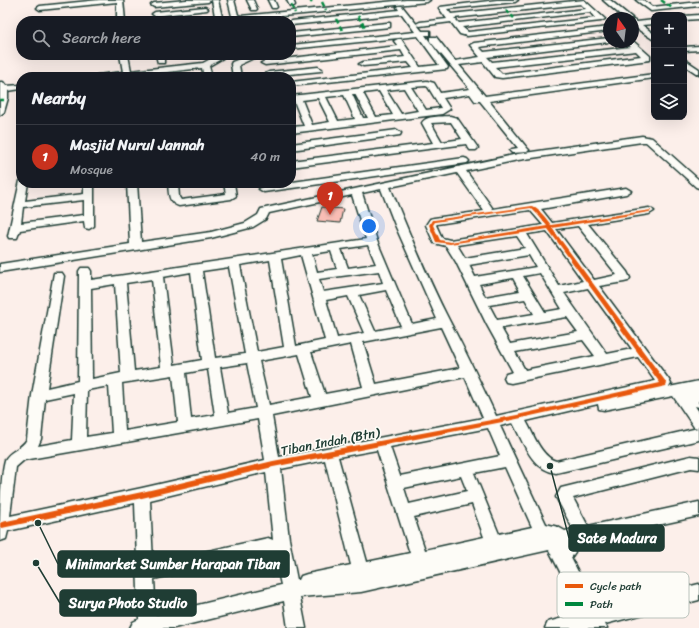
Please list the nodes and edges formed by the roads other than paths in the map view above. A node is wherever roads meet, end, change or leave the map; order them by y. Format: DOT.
graph roads {
  1 [pos="119,0"];
  2 [pos="205,0"];
  3 [pos="215,0"];
  4 [pos="231,0"];
  5 [pos="250,0"];
  6 [pos="427,0"];
  7 [pos="515,0"];
  8 [pos="639,0"];
  9 [pos="661,0"];
  10 [pos="683,0"];
  11 [pos="330,1"];
  12 [pos="322,2"];
  13 [pos="153,3"];
  14 [pos="606,3"];
  15 [pos="277,5"];
  16 [pos="401,5"];
  17 [pos="587,5"];
  18 [pos="695,5"];
  19 [pos="40,8"];
  20 [pos="523,8"];
  21 [pos="672,8"];
  22 [pos="205,9"];
  23 [pos="326,10"];
  24 [pos="506,10"];
  25 [pos="619,12"];
  26 [pos="295,13"];
  27 [pos="379,14"];
  28 [pos="121,16"];
  29 [pos="156,16"];
  30 [pos="162,16"];
  31 [pos="207,16"];
  32 [pos="218,16"];
  33 [pos="235,16"];
  34 [pos="262,16"];
  35 [pos="358,16"];
  36 [pos="531,17"];
  37 [pos="699,17"];
  38 [pos="336,18"];
  39 [pos="514,18"];
  40 [pos="687,18"];
  41 [pos="453,20"];
  42 [pos="296,22"];
  43 [pos="651,22"];
  44 [pos="639,23"];
  45 [pos="420,24"];
  46 [pos="387,25"];
  47 [pos="541,26"];
  48 [pos="365,27"];
  49 [pos="342,30"];
  50 [pos="603,30"];
  51 [pos="326,31"];
  52 [pos="424,33"];
  53 [pos="296,34"];
  54 [pos="395,36"];
  55 [pos="603,41"];
  56 [pos="332,42"];
  57 [pos="640,42"];
  58 [pos="296,46"];
  59 [pos="403,48"];
  60 [pos="699,48"];
  61 [pos="687,49"];
  62 [pos="357,53"];
  63 [pos="339,55"];
  64 [pos="313,58"];
  65 [pos="411,59"];
  66 [pos="125,60"];
  67 [pos="214,60"];
  68 [pos="244,60"];
  69 [pos="264,60"];
  70 [pos="294,60"];
  71 [pos="296,60"];
  72 [pos="486,60"];
  73 [pos="265,63"];
  74 [pos="454,63"];
  75 [pos="687,63"];
  76 [pos="363,64"];
  77 [pos="205,65"];
  78 [pos="318,69"];
  79 [pos="418,70"];
  80 [pos="697,71"];
  81 [pos="127,72"];
  82 [pos="151,72"];
  83 [pos="207,72"];
  84 [pos="236,72"];
  85 [pos="268,72"];
  86 [pos="296,72"];
  87 [pos="687,72"];
  88 [pos="369,76"];
  89 [pos="651,76"];
  90 [pos="324,81"];
  91 [pos="296,84"];
  92 [pos="406,85"];
  93 [pos="2,87"];
  94 [pos="16,87"];
  95 [pos="381,88"];
  96 [pos="358,91"];
  97 [pos="347,92"];
  98 [pos="321,96"];
  99 [pos="439,96"];
  100 [pos="296,98"];
  101 [pos="483,99"];
  102 [pos="2,100"];
  103 [pos="296,102"];
  104 [pos="0,112"];
  105 [pos="423,113"];
  106 [pos="398,116"];
  107 [pos="373,120"];
  108 [pos="360,121"];
  109 [pos="335,124"];
  110 [pos="309,128"];
  111 [pos="296,129"];
  112 [pos="439,144"];
  113 [pos="296,146"];
  114 [pos="406,149"];
  115 [pos="516,154"];
  116 [pos="296,161"];
  117 [pos="386,162"];
  118 [pos="460,170"];
  119 [pos="360,176"];
  120 [pos="699,185"];
  121 [pos="384,186"];
  122 [pos="24,188"];
  123 [pos="89,188"];
  124 [pos="132,188"];
  125 [pos="175,188"];
  126 [pos="230,188"];
  127 [pos="360,191"];
  128 [pos="626,191"];
  129 [pos="89,196"];
  130 [pos="264,196"];
  131 [pos="19,205"];
  132 [pos="532,207"];
  133 [pos="649,211"];
  134 [pos="490,212"];
  135 [pos="582,222"];
  136 [pos="550,228"];
  137 [pos="520,232"];
  138 [pos="372,241"];
  139 [pos="450,243"];
  140 [pos="136,246"];
  141 [pos="335,247"];
  142 [pos="531,251"];
  143 [pos="306,252"];
  144 [pos="275,256"];
  145 [pos="234,262"];
  146 [pos="462,262"];
  147 [pos="382,267"];
  148 [pos="0,268"];
  149 [pos="196,268"];
  150 [pos="544,270"];
  151 [pos="85,271"];
  152 [pos="344,272"];
  153 [pos="157,274"];
  154 [pos="516,274"];
  155 [pos="58,276"];
  156 [pos="313,276"];
  157 [pos="120,280"];
  158 [pos="471,282"];
  159 [pos="85,284"];
  160 [pos="591,285"];
  161 [pos="390,286"];
  162 [pos="557,290"];
  163 [pos="352,292"];
  164 [pos="528,294"];
  165 [pos="319,297"];
  166 [pos="482,302"];
  167 [pos="570,312"];
  168 [pos="541,316"];
  169 [pos="444,322"];
  170 [pos="493,325"];
  171 [pos="408,329"];
  172 [pos="587,335"];
  173 [pos="371,336"];
  174 [pos="356,339"];
  175 [pos="332,343"];
  176 [pos="508,348"];
  177 [pos="298,350"];
  178 [pos="641,352"];
  179 [pos="252,358"];
  180 [pos="604,360"];
  181 [pos="211,363"];
  182 [pos="173,370"];
  183 [pos="468,371"];
  184 [pos="122,378"];
  185 [pos="83,385"];
  186 [pos="688,388"];
  187 [pos="371,391"];
  188 [pos="39,395"];
  189 [pos="320,400"];
  190 [pos="696,405"];
  191 [pos="264,412"];
  192 [pos="222,418"];
  193 [pos="519,420"];
  194 [pos="490,421"];
  195 [pos="699,423"];
  196 [pos="185,426"];
  197 [pos="699,434"];
  198 [pos="120,438"];
  199 [pos="381,442"];
  200 [pos="79,445"];
  201 [pos="330,453"];
  202 [pos="20,455"];
  203 [pos="508,460"];
  204 [pos="699,463"];
  205 [pos="273,464"];
  206 [pos="465,469"];
  207 [pos="396,483"];
  208 [pos="142,495"];
  209 [pos="477,496"];
  210 [pos="699,509"];
  211 [pos="405,512"];
  212 [pos="1,529"];
  213 [pos="584,534"];
  214 [pos="550,538"];
  215 [pos="494,542"];
  216 [pos="420,558"];
  217 [pos="361,570"];
  218 [pos="569,572"];
  219 [pos="146,574"];
  220 [pos="288,589"];
  221 [pos="699,592"];
  222 [pos="689,595"];
  223 [pos="608,618"];
  224 [pos="597,621"];
  225 [pos="143,627"];
  226 [pos="297,628"];
  227 [pos="554,628"];
  1 -- 19 [label="street"];
  1 -- 28 [label="street"];
  2 -- 13 [label="street"];
  2 -- 22 [label="street"];
  3 -- 32 [label="street"];
  4 -- 15 [label="street"];
  5 -- 15 [label="street"];
  6 -- 16 [label="street"];
  7 -- 41 [label="street"];
  8 -- 21 [label="street"];
  9 -- 21 [label="street"];
  10 -- 18 [label="street"];
  11 -- 12 [label="street"];
  12 -- 15 [label="street"];
  12 -- 23 [label="street"];
  13 -- 29 [label="street"];
  14 -- 25 [label="street"];
  15 -- 26 [label="street"];
  15 -- 33 [label="street"];
  16 -- 23 [label="street"];
  16 -- 27 [label="street"];
  16 -- 45 [label="street"];
  16 -- 52 [label="street"];
  17 -- 20 [label="street"];
  17 -- 36 [label="street"];
  17 -- 47 [label="street"];
  18 -- 21 [label="street"];
  20 -- 24 [label="street"];
  20 -- 36 [label="street"];
  22 -- 30 [label="street"];
  22 -- 31 [label="street"];
  23 -- 26 [label="street"];
  24 -- 39 [label="street"];
  24 -- 41 [label="street"];
  26 -- 34 [label="street"];
  27 -- 35 [label="street"];
  27 -- 46 [label="street"];
  35 -- 38 [label="street"];
  35 -- 48 [label="street"];
  36 -- 39 [label="street"];
  36 -- 47 [label="street"];
  37 -- 40 [label="street"];
  38 -- 42 [label="street"];
  38 -- 49 [label="street"];
  39 -- 41 [label="street"];
  41 -- 45 [label="street"];
  41 -- 47 [label="street"];
  43 -- 44 [label="street"];
  45 -- 52 [label="street"];
  46 -- 48 [label="street"];
  46 -- 54 [label="street"];
  48 -- 49 [label="street"];
  49 -- 51 [label="street"];
  50 -- 72 [label="street"];
  51 -- 53 [label="street"];
  51 -- 56 [label="street"];
  52 -- 54 [label="street"];
  52 -- 74 [label="street"];
  52 -- 79 [label="street"];
  54 -- 56 [label="street"];
  54 -- 59 [label="street"];
  55 -- 72 [label="street"];
  56 -- 58 [label="street"];
  56 -- 63 [label="street"];
  57 -- 72 [label="street"];
  57 -- 72 [label="street"];
  59 -- 62 [label="street"];
  59 -- 65 [label="street"];
  60 -- 61 [label="street"];
  62 -- 63 [label="street"];
  62 -- 76 [label="street"];
  63 -- 64 [label="street"];
  64 -- 71 [label="street"];
  64 -- 78 [label="street"];
  65 -- 76 [label="street"];
  65 -- 79 [label="street"];
  66 -- 81 [label="street"];
  67 -- 77 [label="street"];
  68 -- 84 [label="street"];
  69 -- 73 [label="street"];
  70 -- 73 [label="street"];
  72 -- 74 [label="street"];
  73 -- 85 [label="street"];
  74 -- 101 [label="street"];
  75 -- 80 [label="street"];
  76 -- 88 [label="street"];
  77 -- 82 [label="street"];
  77 -- 83 [label="street"];
  78 -- 86 [label="street"];
  78 -- 90 [label="street"];
  79 -- 88 [label="street"];
  80 -- 87 [label="street"];
  88 -- 90 [label="street"];
  89 -- 101 [label="street"];
  90 -- 91 [label="street"];
  92 -- 95 [label="street"];
  92 -- 99 [label="street"];
  92 -- 105 [label="street"];
  93 -- 94 [label="street"];
  93 -- 102 [label="street"];
  95 -- 96 [label="street"];
  95 -- 106 [label="street"];
  96 -- 97 [label="street"];
  96 -- 107 [label="street"];
  97 -- 98 [label="street"];
  97 -- 108 [label="street"];
  98 -- 100 [label="street"];
  98 -- 109 [label="street"];
  99 -- 105 [label="street"];
  99 -- 115 [label="street"];
  101 -- 115 [label="street"];
  102 -- 104 [label="street"];
  103 -- 110 [label="street"];
  105 -- 106 [label="street"];
  106 -- 107 [label="street"];
  107 -- 108 [label="street"];
  108 -- 109 [label="street"];
  109 -- 110 [label="street"];
  110 -- 111 [label="street"];
  112 -- 112 [label="street"];
  112 -- 114 [label="street"];
  113 -- 114 [label="street"];
  114 -- 117 [label="street"];
  115 -- 117 [label="street"];
  115 -- 118 [label="street"];
  115 -- 120 [label="street"];
  116 -- 117 [label="street"];
  117 -- 119 [label="street"];
  118 -- 121 [label="street"];
  118 -- 134 [label="street"];
  119 -- 127 [label="street"];
  119 -- 130 [label="street"];
  121 -- 127 [label="street"];
  121 -- 169 [label="street"];
  122 -- 131 [label="street"];
  123 -- 129 [label="street"];
  124 -- 140 [label="street"];
  125 -- 126 [label="street"];
  127 -- 130 [label="street"];
  127 -- 138 [label="street"];
  128 -- 132 [label="street"];
  129 -- 131 [label="street"];
  129 -- 131 [label="street"];
  130 -- 140 [label="street"];
  132 -- 134 [label="street"];
  132 -- 136 [label="street"];
  133 -- 135 [label="street"];
  134 -- 139 [label="street"];
  135 -- 136 [label="street"];
  135 -- 160 [label="street"];
  136 -- 137 [label="street"];
  136 -- 160 [label="street"];
  137 -- 139 [label="street"];
  137 -- 142 [label="street"];
  138 -- 141 [label="street"];
  138 -- 147 [label="street"];
  139 -- 146 [label="street"];
  140 -- 148 [label="street"];
  141 -- 143 [label="street"];
  141 -- 152 [label="street"];
  142 -- 146 [label="street"];
  142 -- 150 [label="street"];
  143 -- 144 [label="street"];
  143 -- 156 [label="street"];
  144 -- 145 [label="street"];
  144 -- 177 [label="street"];
  145 -- 149 [label="street"];
  145 -- 179 [label="street"];
  146 -- 158 [label="street"];
  147 -- 152 [label="street"];
  147 -- 161 [label="street"];
  149 -- 153 [label="street"];
  149 -- 181 [label="street"];
  150 -- 154 [label="street"];
  150 -- 162 [label="street"];
  151 -- 159 [label="street"];
  152 -- 156 [label="street"];
  153 -- 157 [label="street"];
  153 -- 182 [label="street"];
  154 -- 158 [label="street"];
  154 -- 164 [label="street"];
  155 -- 188 [label="street"];
  156 -- 165 [label="street"];
  157 -- 159 [label="street"];
  157 -- 184 [label="street"];
  158 -- 166 [label="street"];
  159 -- 185 [label="street"];
  160 -- 162 [label="street"];
  160 -- 178 [label="street"];
  161 -- 163 [label="street"];
  161 -- 171 [label="street"];
  162 -- 167 [label="street"];
  163 -- 165 [label="street"];
  163 -- 173 [label="street"];
  164 -- 166 [label="street"];
  164 -- 168 [label="street"];
  165 -- 175 [label="street"];
  166 -- 170 [label="street"];
  167 -- 168 [label="street"];
  167 -- 172 [label="street"];
  168 -- 170 [label="street"];
  169 -- 171 [label="street"];
  169 -- 183 [label="street"];
  170 -- 176 [label="street"];
  171 -- 173 [label="street"];
  172 -- 176 [label="street"];
  172 -- 180 [label="street"];
  173 -- 174 [label="street"];
  174 -- 175 [label="street"];
  174 -- 187 [label="street"];
  175 -- 177 [label="street"];
  176 -- 180 [label="street"];
  177 -- 179 [label="street"];
  177 -- 189 [label="street"];
  178 -- 180 [label="street"];
  178 -- 193 [label="street, Tiban Indah (Btn)"];
  179 -- 181 [label="street"];
  179 -- 191 [label="street"];
  181 -- 182 [label="street"];
  181 -- 192 [label="street"];
  182 -- 184 [label="street"];
  182 -- 196 [label="street"];
  183 -- 187 [label="street"];
  183 -- 194 [label="street"];
  184 -- 185 [label="street"];
  184 -- 198 [label="street"];
  185 -- 188 [label="street"];
  185 -- 200 [label="street"];
  186 -- 190 [label="street"];
  186 -- 193 [label="street"];
  187 -- 189 [label="street"];
  188 -- 202 [label="street"];
  189 -- 191 [label="street"];
  190 -- 195 [label="street"];
  191 -- 192 [label="street"];
  191 -- 205 [label="street"];
  192 -- 196 [label="street"];
  193 -- 194 [label="street, Tiban Indah (Btn)"];
  193 -- 197 [label="street"];
  194 -- 199 [label="street, Tiban Indah (Btn)"];
  194 -- 203 [label="street"];
  196 -- 198 [label="street"];
  198 -- 200 [label="street"];
  199 -- 201 [label="street, Tiban Indah (Btn)"];
  199 -- 207 [label="street, Tiban Indah (Btn)"];
  200 -- 202 [label="street"];
  201 -- 205 [label="street, Tiban Indah (Btn)"];
  201 -- 217 [label="street"];
  202 -- 212 [label="street"];
  203 -- 206 [label="street"];
  203 -- 214 [label="street"];
  204 -- 213 [label="street"];
  205 -- 208 [label="street, Tiban Indah (Btn)"];
  205 -- 220 [label="street"];
  206 -- 207 [label="street"];
  206 -- 209 [label="street"];
  207 -- 211 [label="street, Tiban Indah (Btn)"];
  208 -- 212 [label="street, Tiban Indah (Btn)"];
  208 -- 219 [label="street"];
  209 -- 211 [label="street"];
  209 -- 215 [label="street"];
  210 -- 213 [label="street"];
  211 -- 216 [label="street, Tiban Indah (Btn)"];
  213 -- 214 [label="street"];
  214 -- 215 [label="street"];
  214 -- 218 [label="street"];
  214 -- 220 [label="street"];
  215 -- 216 [label="street"];
  216 -- 217 [label="street"];
  217 -- 220 [label="street"];
  219 -- 220 [label="street"];
  219 -- 225 [label="street"];
  220 -- 225 [label="street"];
  220 -- 226 [label="street"];
  221 -- 222 [label="street"];
  223 -- 224 [label="street"];
  224 -- 227 [label="street"];
}
